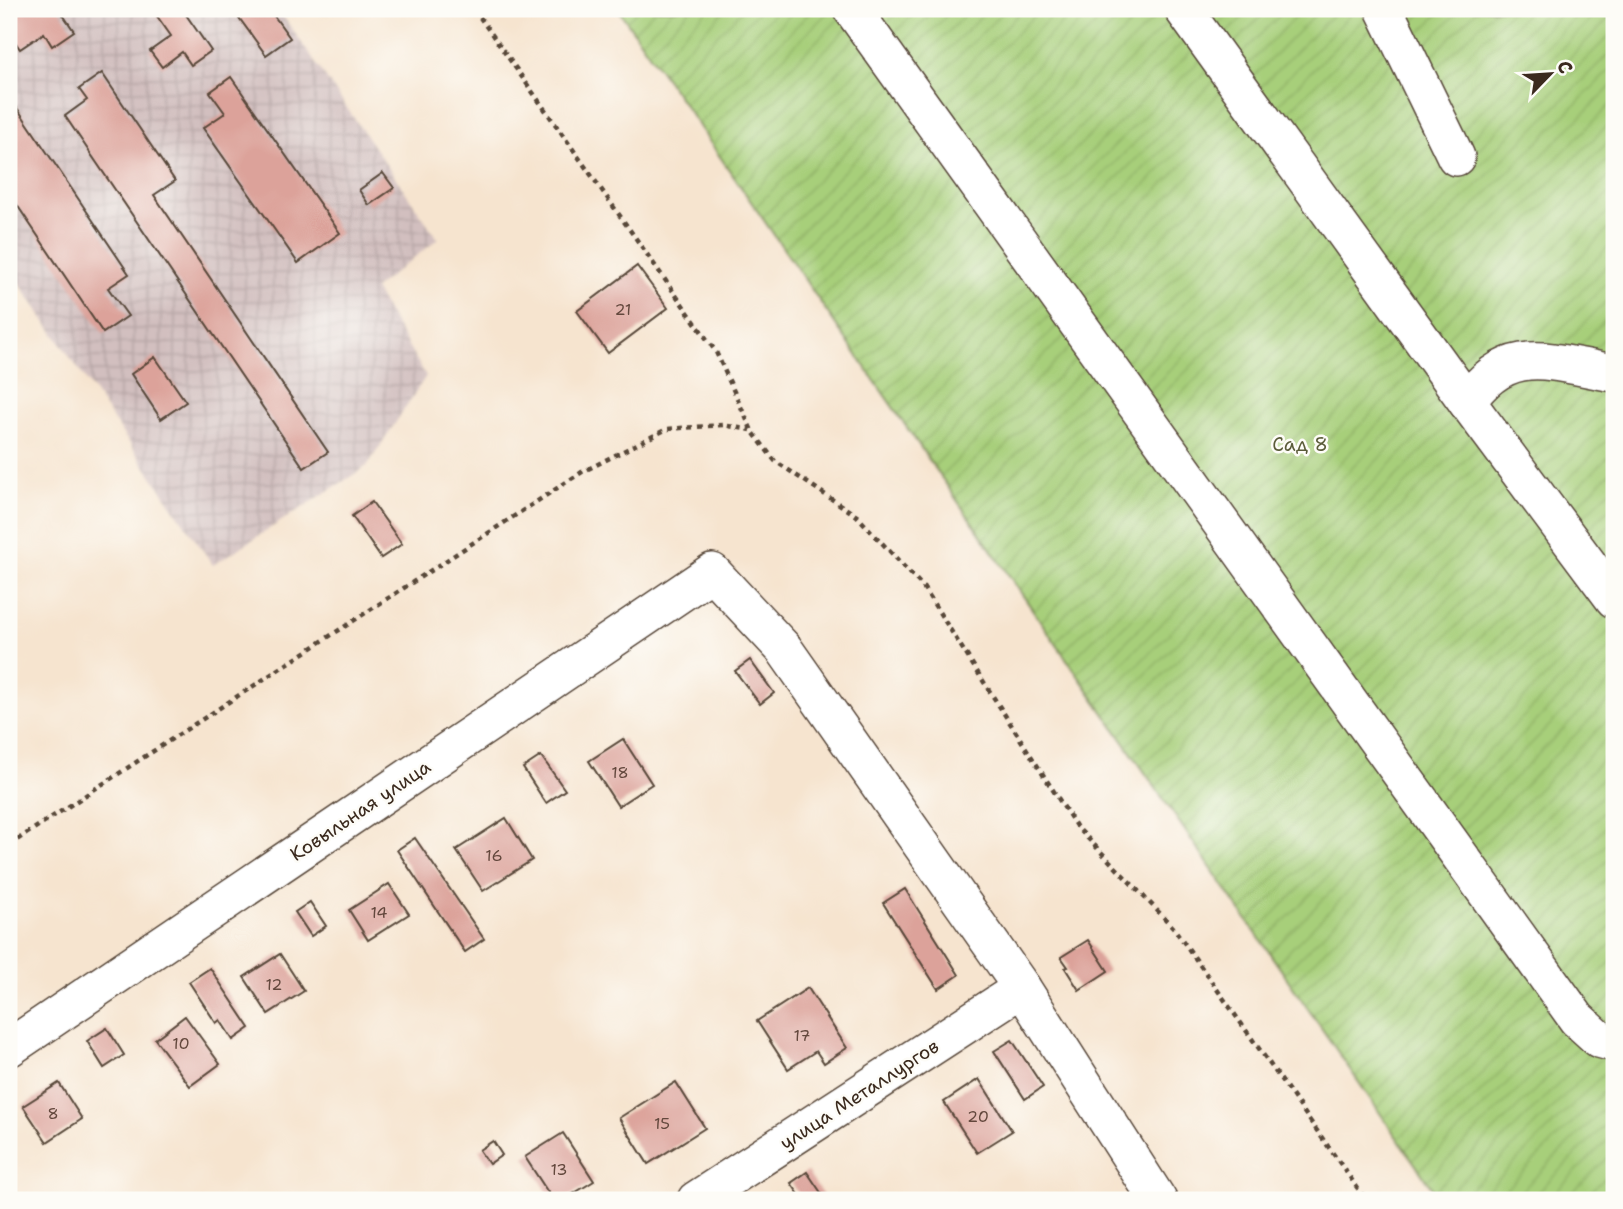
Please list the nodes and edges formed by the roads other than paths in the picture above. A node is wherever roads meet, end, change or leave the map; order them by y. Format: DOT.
graph roads {
  1 [pos="852,9"];
  2 [pos="1183,9"];
  3 [pos="1384,9"];
  4 [pos="1456,158"];
  5 [pos="1614,373"];
  6 [pos="1467,402"];
  7 [pos="1614,599"];
  8 [pos="1022,988"];
  9 [pos="1614,1043"];
  10 [pos="9,1048"];
  11 [pos="696,1200"];
  12 [pos="1158,1200"];
  1 -- 9 [label="street"];
  2 -- 6 [label="street"];
  3 -- 4 [label="street"];
  5 -- 6 [label="street"];
  6 -- 7 [label="street"];
  8 -- 10 [label="street, Ковыльная улица"];
  8 -- 11 [label="street, улица Металлургов"];
  8 -- 12 [label="street"];
}
